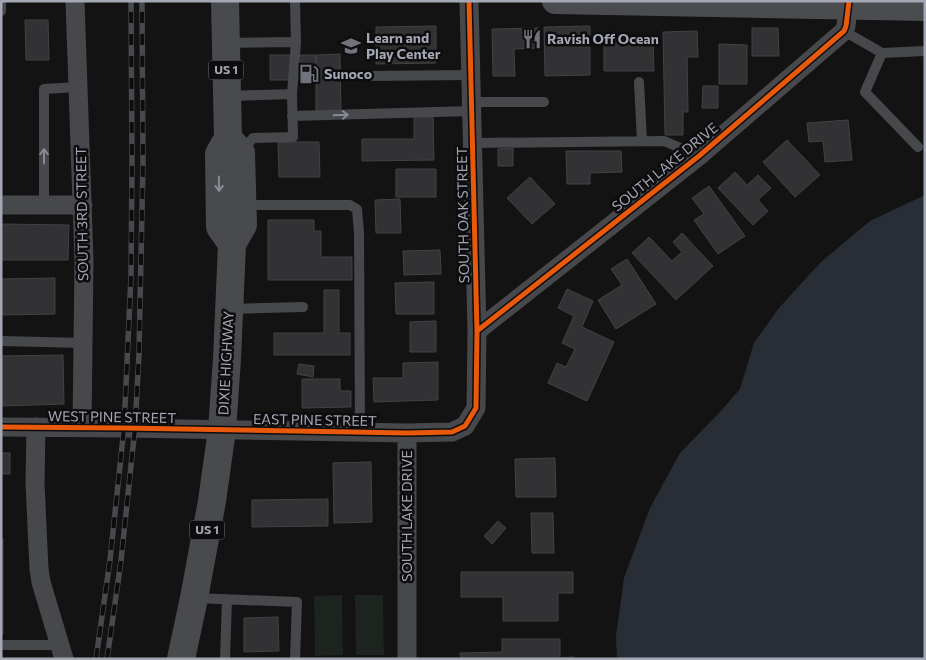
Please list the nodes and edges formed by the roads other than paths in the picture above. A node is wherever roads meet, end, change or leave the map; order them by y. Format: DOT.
graph roads {
  1 [pos="1,1"];
  2 [pos="75,1"];
  3 [pos="225,1"];
  4 [pos="295,1"];
  5 [pos="469,1"];
  6 [pos="555,1"];
  7 [pos="925,8"];
  8 [pos="1,11"];
  9 [pos="847,13"];
  10 [pos="296,42"];
  11 [pos="226,43"];
  12 [pos="925,51"];
  13 [pos="882,54"];
  14 [pos="471,75"];
  15 [pos="366,76"];
  16 [pos="640,82"];
  17 [pos="78,87"];
  18 [pos="292,94"];
  19 [pos="227,96"];
  20 [pos="544,102"];
  21 [pos="472,106"];
  22 [pos="292,116"];
  23 [pos="642,141"];
  24 [pos="473,143"];
  25 [pos="234,146"];
  26 [pos="918,147"];
  27 [pos="699,156"];
  28 [pos="1,205"];
  29 [pos="44,205"];
  30 [pos="82,205"];
  31 [pos="242,205"];
  32 [pos="232,244"];
  33 [pos="303,307"];
  34 [pos="229,309"];
  35 [pos="477,332"];
  36 [pos="1,341"];
  37 [pos="84,343"];
  38 [pos="465,426"];
  39 [pos="1,427"];
  40 [pos="36,427"];
  41 [pos="82,427"];
  42 [pos="222,430"];
  43 [pos="360,432"];
  44 [pos="407,432"];
  45 [pos="194,598"];
  46 [pos="227,599"];
  47 [pos="1,645"];
  48 [pos="62,652"];
  49 [pos="181,659"];
  50 [pos="225,659"];
  51 [pos="295,659"];
  52 [pos="407,659"];
  1 -- 8 [label="lane"];
  2 -- 17 [label="street, SOUTH 3RD STREET"];
  3 -- 11 [label="main road, DIXIE HIGHWAY / US 1"];
  4 -- 10 [label="lane"];
  5 -- 14 [label="street, SOUTH OAK STREET"];
  6 -- 9 [label="main road"];
  7 -- 9 [label="main road"];
  9 -- 13 [label="lane"];
  9 -- 27 [label="street, SOUTH LAKE DRIVE"];
  10 -- 11 [label="lane"];
  10 -- 18 [label="lane"];
  11 -- 19 [label="main road, DIXIE HIGHWAY / US 1"];
  12 -- 13 [label="lane"];
  13 -- 26 [label="lane"];
  14 -- 15 [label="lane"];
  14 -- 21 [label="street, SOUTH OAK STREET"];
  16 -- 23 [label="lane"];
  29 -- 17 [label="lane, one-way"];
  17 -- 30 [label="street, SOUTH 3RD STREET"];
  18 -- 19 [label="lane"];
  18 -- 22 [label="lane"];
  19 -- 25 [label="main road, DIXIE HIGHWAY / US 1"];
  20 -- 21 [label="lane"];
  22 -- 21 [label="lane, one-way"];
  21 -- 24 [label="street, SOUTH OAK STREET"];
  22 -- 25 [label="lane"];
  23 -- 24 [label="lane"];
  23 -- 27 [label="lane"];
  24 -- 35 [label="street, SOUTH OAK STREET"];
  25 -- 31 [label="main road, DIXIE HIGHWAY / US 1"];
  25 -- 32 [label="main road, DIXIE HIGHWAY / US 1, one-way"];
  27 -- 35 [label="street, SOUTH LAKE DRIVE"];
  28 -- 29 [label="street"];
  29 -- 30 [label="street"];
  30 -- 37 [label="street, SOUTH 3RD STREET"];
  31 -- 32 [label="main road, DIXIE HIGHWAY / US 1"];
  31 -- 43 [label="lane"];
  32 -- 34 [label="main road, DIXIE HIGHWAY / US 1"];
  33 -- 34 [label="lane"];
  34 -- 42 [label="main road, DIXIE HIGHWAY / US 1"];
  35 -- 38 [label="street, SOUTH OAK STREET"];
  36 -- 37 [label="lane"];
  37 -- 41 [label="street, SOUTH 3RD STREET"];
  38 -- 44 [label="street, SOUTH LAKE DRIVE"];
  39 -- 40 [label="street, WEST PINE STREET"];
  40 -- 41 [label="street, WEST PINE STREET"];
  40 -- 48 [label="street"];
  41 -- 42 [label="street, WEST PINE STREET"];
  42 -- 43 [label="street, EAST PINE STREET"];
  42 -- 45 [label="main road, DIXIE HIGHWAY / US 1"];
  43 -- 44 [label="street, EAST PINE STREET"];
  44 -- 52 [label="street, SOUTH LAKE DRIVE"];
  45 -- 46 [label="lane"];
  45 -- 49 [label="main road, DIXIE HIGHWAY / US 1"];
  46 -- 50 [label="lane"];
  46 -- 51 [label="lane"];
  47 -- 48 [label="lane"];
}
